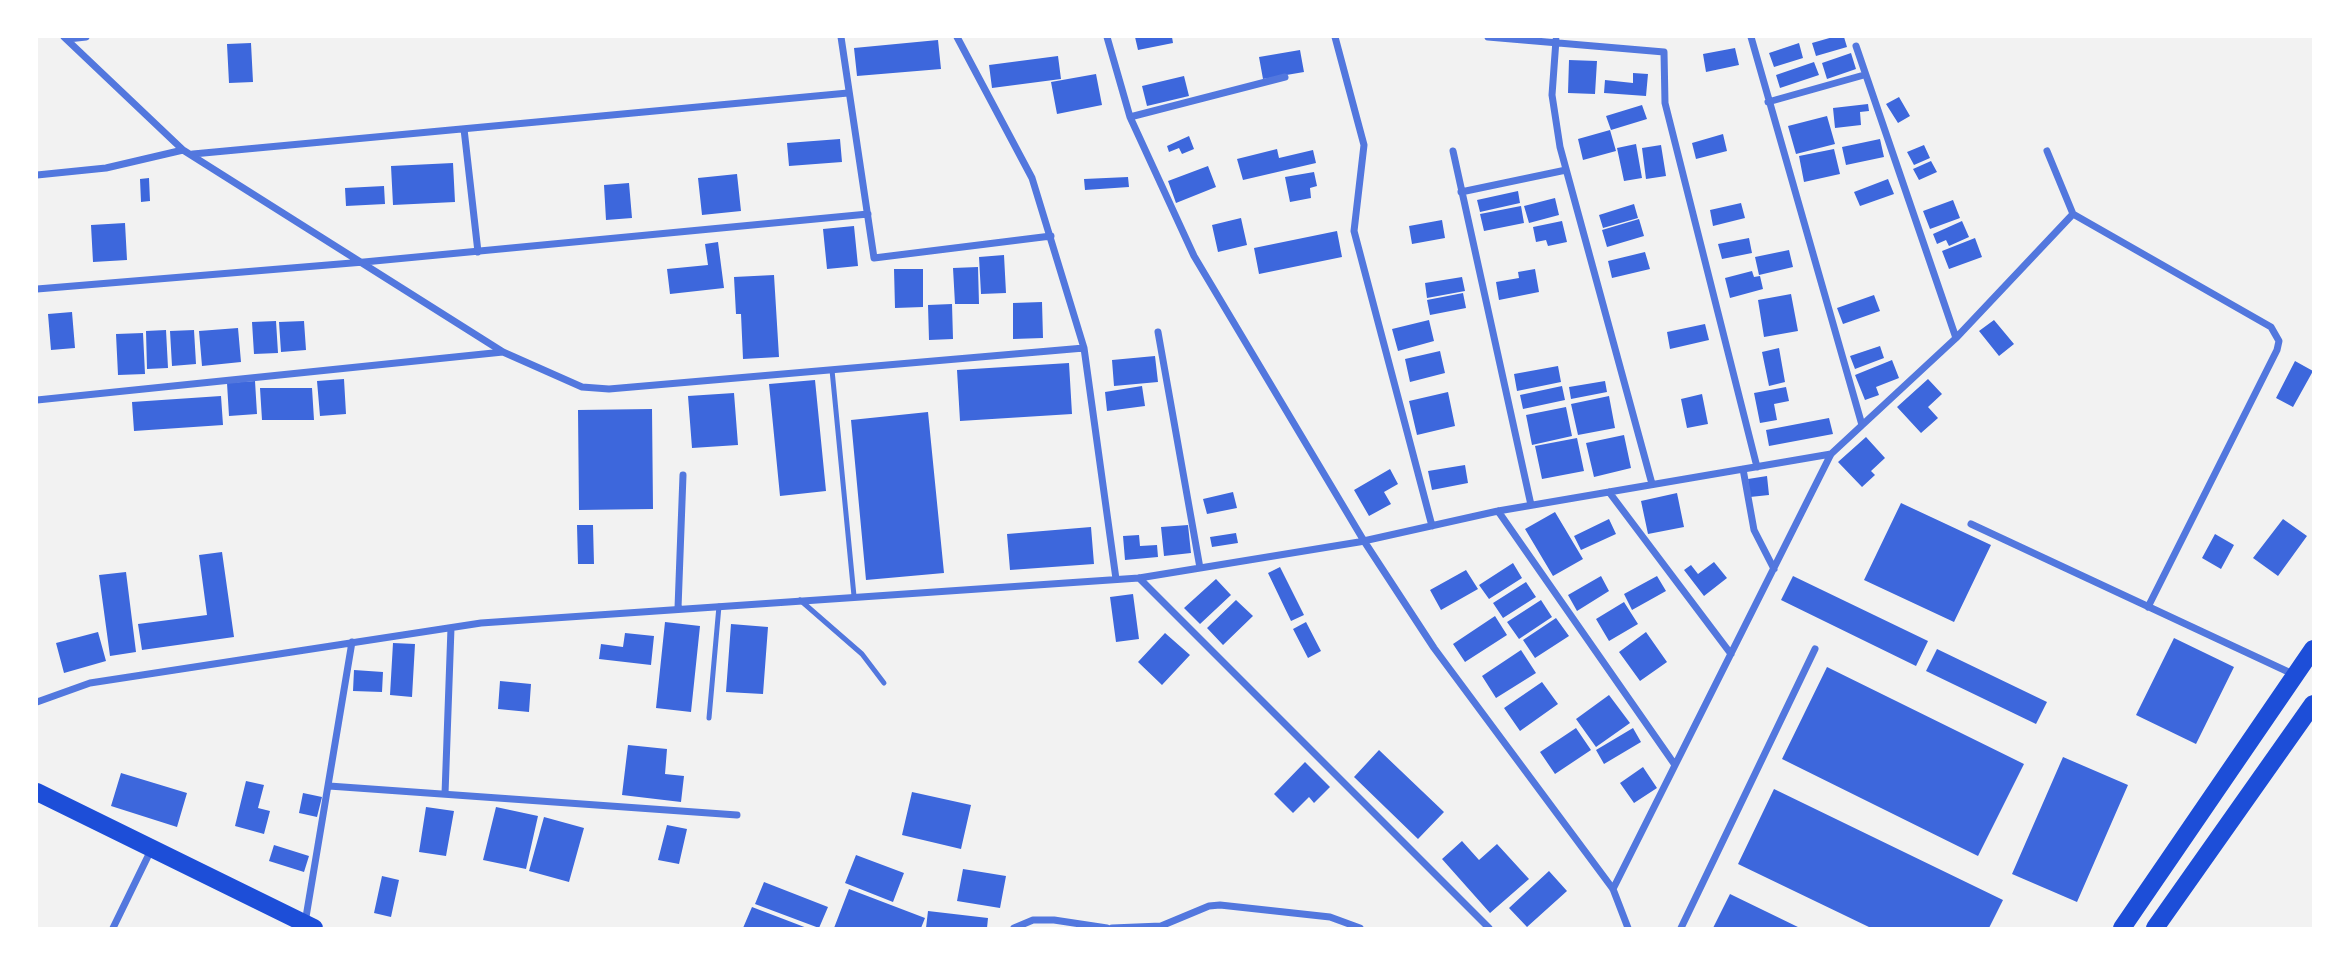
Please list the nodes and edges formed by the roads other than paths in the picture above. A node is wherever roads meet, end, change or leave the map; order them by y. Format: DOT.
graph roads {
  1 [pos="86,37"];
  2 [pos="841,37"];
  3 [pos="957,37"];
  4 [pos="1107,37"];
  5 [pos="1335,37"];
  6 [pos="1488,37"];
  7 [pos="1751,37"];
  8 [pos="66,38"];
  9 [pos="1556,39"];
  10 [pos="1856,46"];
  11 [pos="1864,75"];
  12 [pos="1285,77"];
  13 [pos="848,93"];
  14 [pos="1768,102"];
  15 [pos="1130,117"];
  16 [pos="464,129"];
  17 [pos="183,149"];
  18 [pos="1453,150"];
  19 [pos="2047,152"];
  20 [pos="192,154"];
  21 [pos="1566,170"];
  22 [pos="37,174"];
  23 [pos="1461,192"];
  24 [pos="868,214"];
  25 [pos="2073,214"];
  26 [pos="1051,236"];
  27 [pos="478,251"];
  28 [pos="364,262"];
  29 [pos="37,289"];
  30 [pos="1158,332"];
  31 [pos="1956,338"];
  32 [pos="1084,348"];
  33 [pos="503,352"];
  34 [pos="832,370"];
  35 [pos="37,400"];
  36 [pos="1862,425"];
  37 [pos="1831,454"];
  38 [pos="1757,467"];
  39 [pos="1743,469"];
  40 [pos="683,475"];
  41 [pos="1652,484"];
  42 [pos="1609,492"];
  43 [pos="1531,505"];
  44 [pos="1497,511"];
  45 [pos="1971,524"];
  46 [pos="1432,526"];
  47 [pos="1364,541"];
  48 [pos="1200,568"];
  49 [pos="1774,569"];
  50 [pos="1139,578"];
  51 [pos="1116,579"];
  52 [pos="855,596"];
  53 [pos="800,600"];
  54 [pos="719,606"];
  55 [pos="2148,607"];
  56 [pos="678,608"];
  57 [pos="452,628"];
  58 [pos="352,642"];
  59 [pos="1815,649"];
  60 [pos="2313,649"];
  61 [pos="1731,654"];
  62 [pos="2295,675"];
  63 [pos="884,683"];
  64 [pos="37,702"];
  65 [pos="2313,704"];
  66 [pos="709,718"];
  67 [pos="1675,765"];
  68 [pos="329,786"];
  69 [pos="37,792"];
  70 [pos="445,794"];
  71 [pos="737,816"];
  72 [pos="152,849"];
  73 [pos="1613,889"];
  74 [pos="2160,925"];
  75 [pos="309,926"];
  76 [pos="113,928"];
  77 [pos="1014,928"];
  78 [pos="1109,928"];
  79 [pos="1360,928"];
  80 [pos="1489,928"];
  81 [pos="1628,928"];
  82 [pos="1681,928"];
  83 [pos="2122,928"];
  1 -- 8 [label="street"];
  2 -- 13 [label="street"];
  3 -- 26 [label="street"];
  4 -- 15 [label="street"];
  5 -- 46 [label="street"];
  6 -- 9 [label="street"];
  7 -- 14 [label="street"];
  8 -- 17 [label="street"];
  9 -- 21 [label="street"];
  9 -- 38 [label="street"];
  10 -- 11 [label="street"];
  11 -- 14 [label="street"];
  11 -- 31 [label="street"];
  12 -- 15 [label="street"];
  13 -- 16 [label="street"];
  13 -- 24 [label="street"];
  14 -- 36 [label="street"];
  15 -- 47 [label="street"];
  16 -- 20 [label="street"];
  16 -- 27 [label="street"];
  17 -- 20 [label="street"];
  17 -- 22 [label="street"];
  18 -- 23 [label="street"];
  19 -- 25 [label="street"];
  20 -- 28 [label="street"];
  21 -- 23 [label="street"];
  21 -- 41 [label="street"];
  23 -- 43 [label="street"];
  24 -- 26 [label="street"];
  24 -- 27 [label="street"];
  25 -- 31 [label="street"];
  25 -- 55 [label="street"];
  26 -- 32 [label="street"];
  27 -- 28 [label="street"];
  28 -- 29 [label="street"];
  28 -- 33 [label="street"];
  30 -- 48 [label="street"];
  31 -- 36 [label="street"];
  32 -- 34 [label="street"];
  32 -- 51 [label="street"];
  33 -- 34 [label="street"];
  33 -- 35 [label="street"];
  34 -- 52 [label="lane"];
  36 -- 37 [label="street"];
  37 -- 38 [label="street"];
  37 -- 49 [label="street"];
  38 -- 39 [label="street"];
  39 -- 41 [label="street"];
  39 -- 49 [label="street"];
  40 -- 56 [label="street"];
  41 -- 42 [label="street"];
  42 -- 43 [label="street"];
  42 -- 61 [label="street"];
  43 -- 44 [label="street"];
  44 -- 46 [label="street"];
  44 -- 67 [label="street"];
  45 -- 55 [label="street"];
  46 -- 47 [label="street"];
  47 -- 48 [label="street"];
  47 -- 73 [label="street"];
  48 -- 50 [label="street"];
  49 -- 61 [label="street"];
  50 -- 51 [label="street"];
  50 -- 80 [label="street"];
  51 -- 52 [label="street"];
  52 -- 53 [label="street"];
  53 -- 54 [label="street"];
  53 -- 63 [label="lane"];
  54 -- 56 [label="street"];
  54 -- 66 [label="lane"];
  55 -- 62 [label="street"];
  56 -- 57 [label="street"];
  57 -- 58 [label="street"];
  57 -- 70 [label="street"];
  58 -- 64 [label="street"];
  58 -- 68 [label="street"];
  59 -- 82 [label="street"];
  60 -- 62 [label="main road"];
  61 -- 67 [label="street"];
  62 -- 83 [label="main road"];
  65 -- 74 [label="main road"];
  67 -- 73 [label="street"];
  68 -- 70 [label="street"];
  68 -- 75 [label="street"];
  69 -- 72 [label="main road"];
  70 -- 71 [label="street"];
  72 -- 75 [label="main road"];
  72 -- 76 [label="street"];
  73 -- 81 [label="street"];
  77 -- 78 [label="street"];
  78 -- 79 [label="street"];
}
